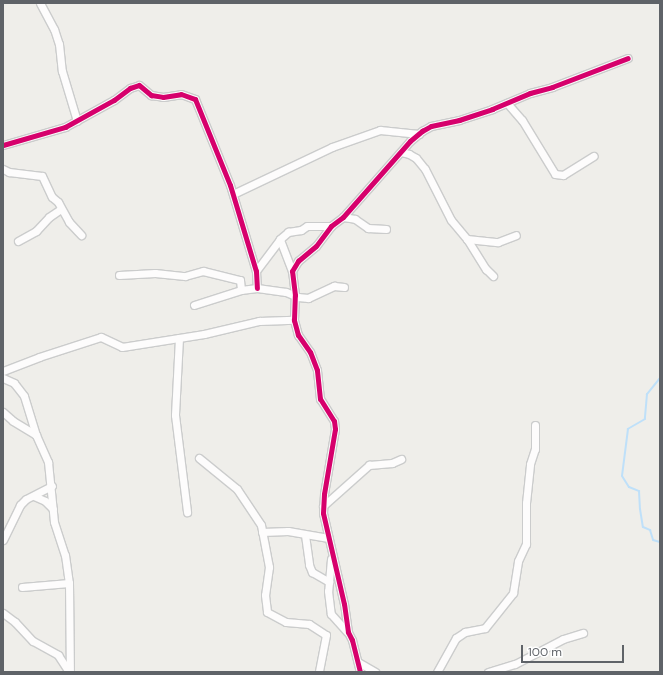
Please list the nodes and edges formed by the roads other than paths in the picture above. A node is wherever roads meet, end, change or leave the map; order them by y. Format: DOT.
graph roads {
  1 [pos="40,3"];
  2 [pos="628,58"];
  3 [pos="507,103"];
  4 [pos="77,120"];
  5 [pos="419,134"];
  6 [pos="3,145"];
  7 [pos="401,152"];
  8 [pos="593,156"];
  9 [pos="3,169"];
  10 [pos="233,194"];
  11 [pos="61,209"];
  12 [pos="343,217"];
  13 [pos="330,226"];
  14 [pos="386,229"];
  15 [pos="81,235"];
  16 [pos="516,235"];
  17 [pos="467,238"];
  18 [pos="280,240"];
  19 [pos="18,241"];
  20 [pos="256,271"];
  21 [pos="292,271"];
  22 [pos="120,275"];
  23 [pos="493,276"];
  24 [pos="344,287"];
  25 [pos="257,288"];
  26 [pos="241,290"];
  27 [pos="295,295"];
  28 [pos="194,305"];
  29 [pos="294,320"];
  30 [pos="179,338"];
  31 [pos="3,371"];
  32 [pos="3,378"];
  33 [pos="3,412"];
  34 [pos="535,425"];
  35 [pos="36,434"];
  36 [pos="200,458"];
  37 [pos="401,459"];
  38 [pos="52,486"];
  39 [pos="34,496"];
  40 [pos="323,506"];
  41 [pos="53,509"];
  42 [pos="187,512"];
  43 [pos="262,532"];
  44 [pos="305,535"];
  45 [pos="328,538"];
  46 [pos="3,540"];
  47 [pos="332,551"];
  48 [pos="329,582"];
  49 [pos="69,583"];
  50 [pos="22,587"];
  51 [pos="3,613"];
  52 [pos="348,632"];
  53 [pos="583,634"];
  54 [pos="358,662"];
  55 [pos="70,672"];
  56 [pos="319,672"];
  57 [pos="360,672"];
  58 [pos="375,672"];
  59 [pos="437,672"];
  60 [pos="488,672"];
  1 -- 4 [label="street"];
  2 -- 3 [label="street"];
  3 -- 5 [label="street"];
  3 -- 8 [label="street"];
  4 -- 6 [label="street"];
  4 -- 10 [label="street"];
  5 -- 7 [label="street"];
  5 -- 10 [label="street"];
  7 -- 12 [label="street"];
  7 -- 17 [label="street"];
  9 -- 11 [label="street"];
  10 -- 20 [label="street"];
  11 -- 15 [label="street"];
  11 -- 19 [label="street"];
  12 -- 13 [label="street"];
  12 -- 14 [label="street"];
  13 -- 18 [label="street"];
  13 -- 21 [label="street"];
  16 -- 17 [label="street"];
  17 -- 23 [label="street"];
  18 -- 20 [label="street"];
  18 -- 21 [label="street"];
  20 -- 25 [label="street"];
  21 -- 27 [label="street"];
  22 -- 26 [label="street"];
  24 -- 27 [label="street"];
  25 -- 26 [label="street"];
  25 -- 27 [label="street"];
  26 -- 28 [label="street"];
  27 -- 29 [label="street"];
  29 -- 30 [label="street"];
  29 -- 40 [label="street"];
  30 -- 31 [label="street"];
  30 -- 42 [label="street"];
  32 -- 35 [label="street"];
  33 -- 35 [label="street"];
  34 -- 59 [label="street"];
  35 -- 38 [label="street"];
  36 -- 43 [label="street"];
  37 -- 40 [label="street"];
  38 -- 39 [label="street"];
  38 -- 41 [label="street"];
  39 -- 41 [label="street"];
  39 -- 46 [label="street"];
  40 -- 45 [label="street"];
  41 -- 49 [label="street"];
  43 -- 44 [label="street"];
  43 -- 56 [label="street"];
  44 -- 45 [label="street"];
  44 -- 48 [label="street"];
  45 -- 47 [label="street"];
  47 -- 48 [label="street"];
  47 -- 52 [label="street"];
  48 -- 52 [label="street"];
  49 -- 50 [label="street"];
  49 -- 55 [label="street"];
  51 -- 55 [label="street"];
  52 -- 54 [label="street"];
  53 -- 60 [label="street"];
  54 -- 57 [label="street"];
  54 -- 58 [label="street"];
}
